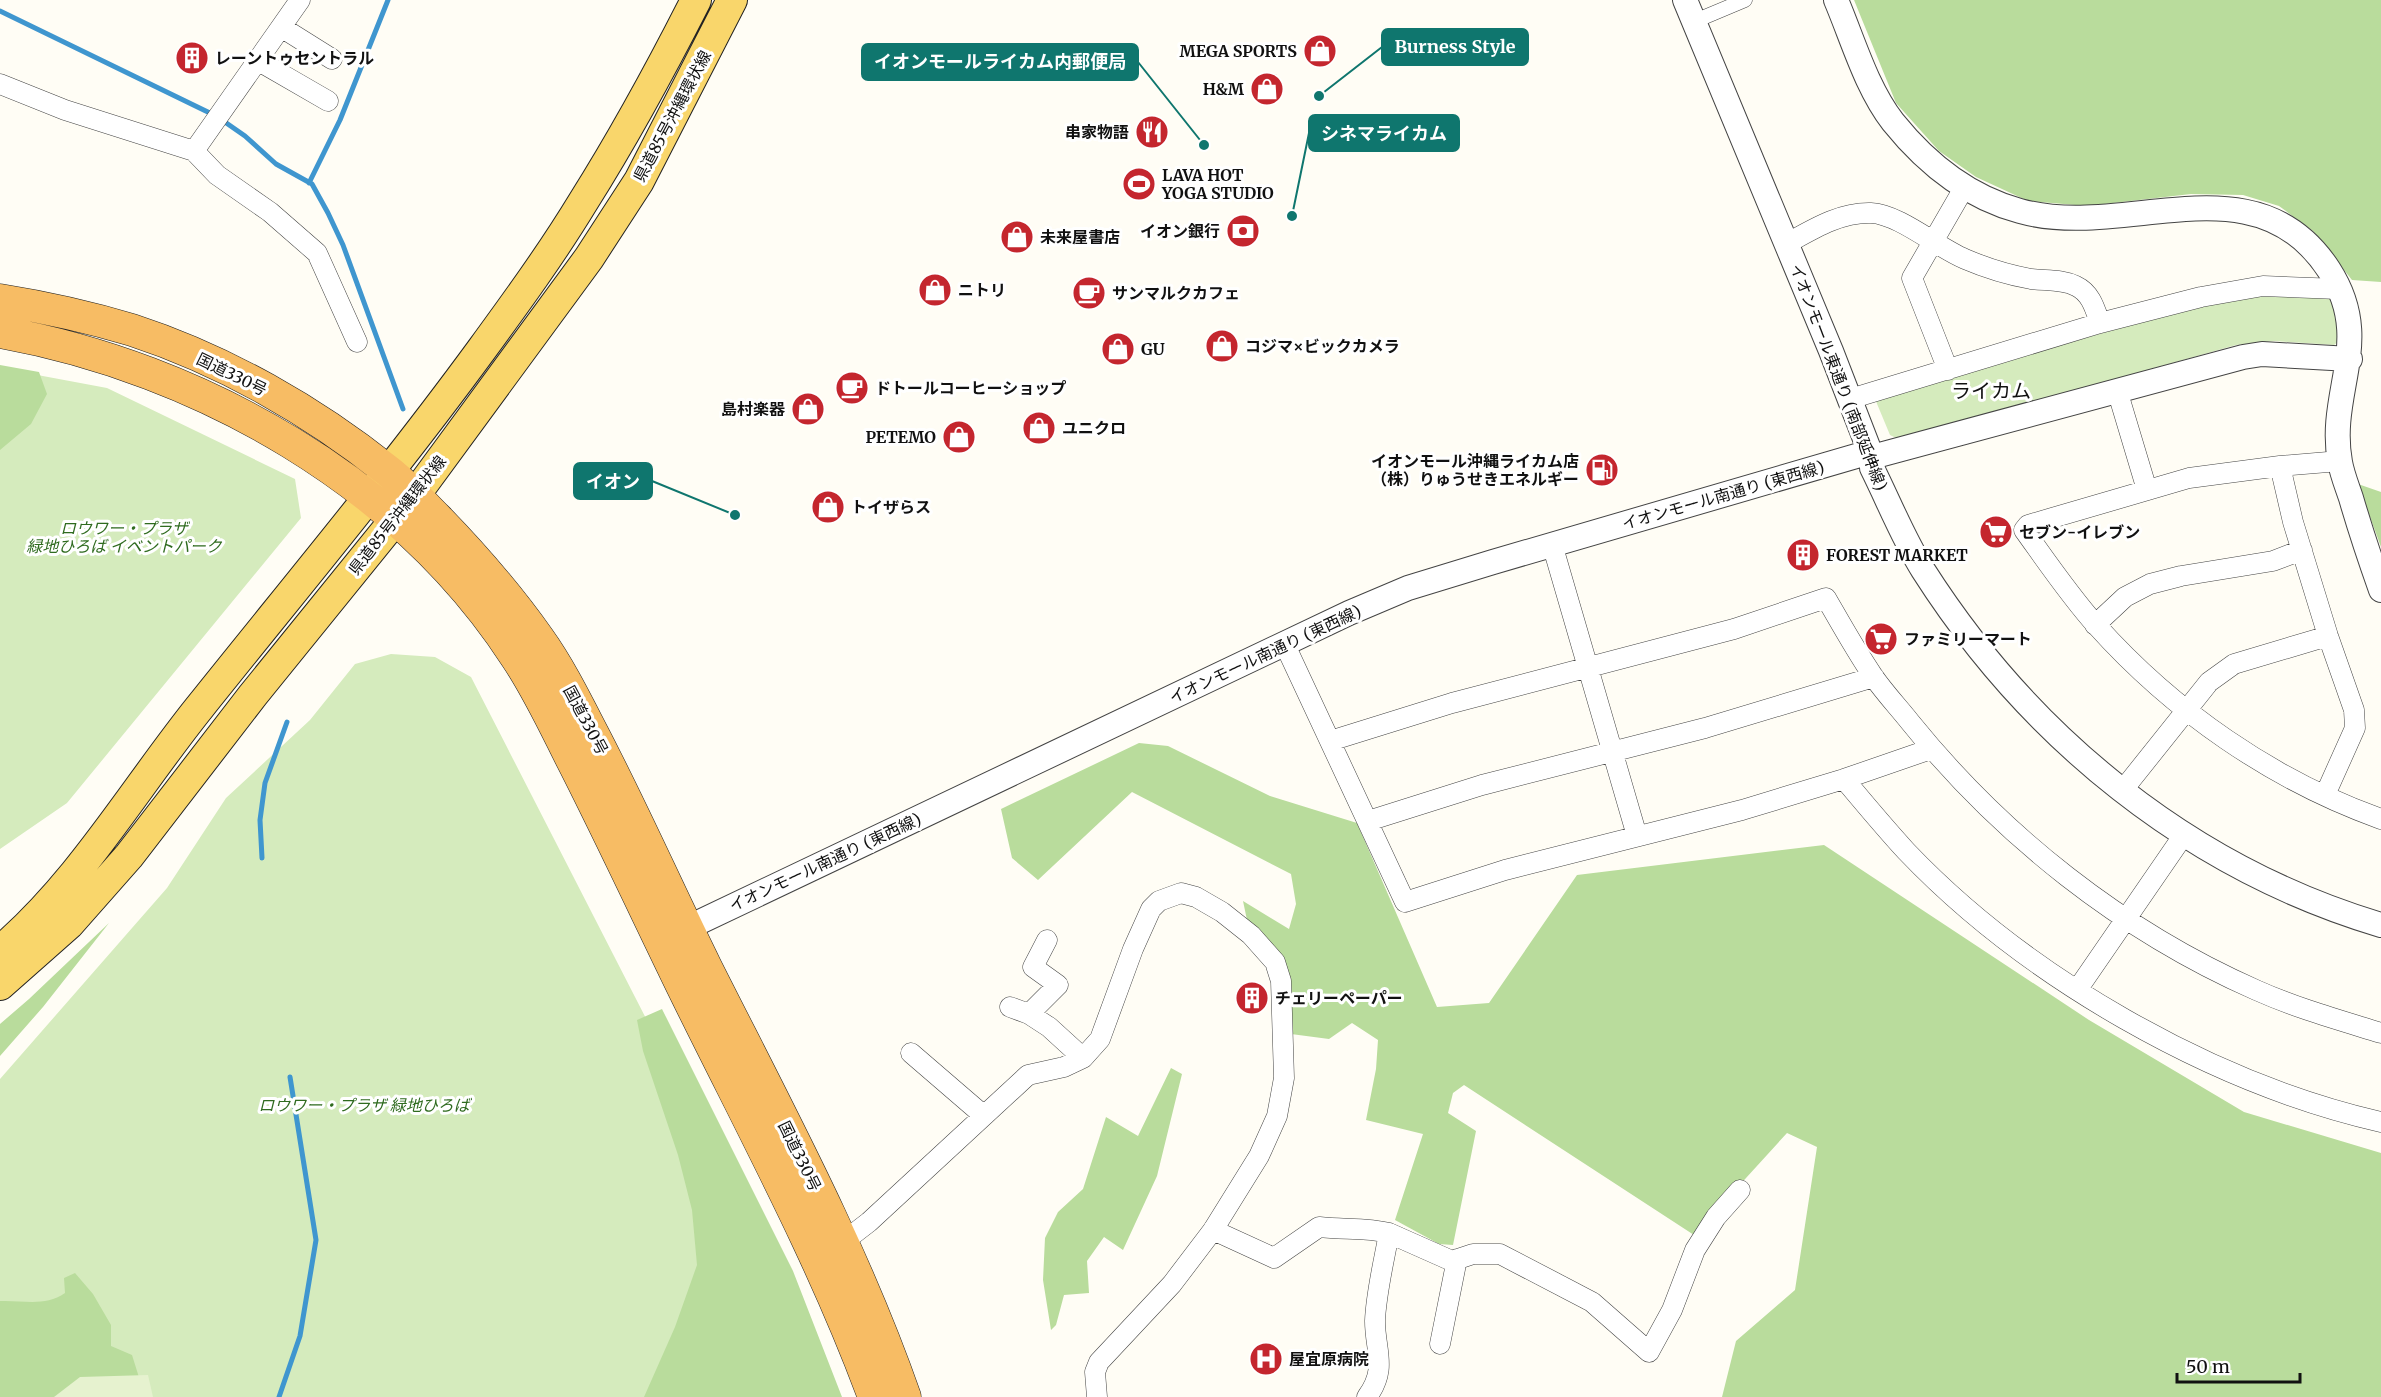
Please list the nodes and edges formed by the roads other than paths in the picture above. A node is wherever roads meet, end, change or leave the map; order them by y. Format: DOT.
graph roads {
  1 [pos="300,0"];
  2 [pos="696,0"];
  3 [pos="732,0"];
  4 [pos="1745,0"];
  5 [pos="1836,0"];
  6 [pos="1690,10"];
  7 [pos="281,27"];
  8 [pos="332,59"];
  9 [pos="257,60"];
  10 [pos="0,84"];
  11 [pos="328,101"];
  12 [pos="194,151"];
  13 [pos="1964,188"];
  14 [pos="1933,243"];
  15 [pos="1786,244"];
  16 [pos="2339,289"];
  17 [pos="0,300"];
  18 [pos="2100,323"];
  19 [pos="0,332"];
  20 [pos="357,342"];
  21 [pos="2350,359"];
  22 [pos="1948,370"];
  23 [pos="2117,390"];
  24 [pos="1850,399"];
  25 [pos="1871,455"];
  26 [pos="2340,461"];
  27 [pos="2280,466"];
  28 [pos="390,472"];
  29 [pos="2147,490"];
  30 [pos="415,495"];
  31 [pos="369,499"];
  32 [pos="395,520"];
  33 [pos="1552,544"];
  34 [pos="2302,550"];
  35 [pos="2381,590"];
  36 [pos="2095,624"];
  37 [pos="2328,636"];
  38 [pos="1285,645"];
  39 [pos="1588,668"];
  40 [pos="1874,677"];
  41 [pos="2186,711"];
  42 [pos="1330,741"];
  43 [pos="1931,749"];
  44 [pos="1612,752"];
  45 [pos="1844,779"];
  46 [pos="2122,791"];
  47 [pos="2325,795"];
  48 [pos="2381,819"];
  49 [pos="1368,821"];
  50 [pos="1637,836"];
  51 [pos="2183,836"];
  52 [pos="2126,919"];
  53 [pos="2381,925"];
  54 [pos="687,928"];
  55 [pos="1047,940"];
  56 [pos="0,951"];
  57 [pos="0,985"];
  58 [pos="2077,990"];
  59 [pos="1010,1008"];
  60 [pos="1029,1014"];
  61 [pos="2381,1033"];
  62 [pos="911,1053"];
  63 [pos="1083,1058"];
  64 [pos="983,1115"];
  65 [pos="2381,1122"];
  66 [pos="1740,1190"];
  67 [pos="1213,1230"];
  68 [pos="1389,1233"];
  69 [pos="843,1242"];
  70 [pos="1457,1259"];
  71 [pos="1440,1344"];
  72 [pos="874,1397"];
  73 [pos="905,1397"];
  74 [pos="1096,1397"];
  75 [pos="1367,1397"];
  1 -- 7 [label="street"];
  2 -- 28 [label="main road, 県道85号沖縄環状線"];
  3 -- 30 [label="main road, 県道85号沖縄環状線"];
  4 -- 6 [label="street"];
  5 -- 13 [label="street"];
  6 -- 15 [label="street, イオンモール東通り (南部延伸線)"];
  7 -- 8 [label="street"];
  7 -- 9 [label="street"];
  9 -- 11 [label="street"];
  9 -- 12 [label="street"];
  10 -- 12 [label="street"];
  12 -- 20 [label="street"];
  13 -- 14 [label="street"];
  13 -- 16 [label="street"];
  14 -- 15 [label="street"];
  14 -- 18 [label="street"];
  14 -- 22 [label="street"];
  15 -- 24 [label="street, イオンモール東通り (南部延伸線)"];
  16 -- 18 [label="street"];
  16 -- 21 [label="street"];
  17 -- 28 [label="highway, 国道330号"];
  18 -- 22 [label="street"];
  19 -- 31 [label="highway, 国道330号"];
  21 -- 23 [label="street, イオンモール南通り (東西線)"];
  21 -- 26 [label="street"];
  22 -- 24 [label="street"];
  23 -- 25 [label="street, イオンモール南通り (東西線)"];
  23 -- 29 [label="street"];
  24 -- 25 [label="street, イオンモール東通り (南部延伸線)"];
  25 -- 33 [label="street, イオンモール南通り (東西線)"];
  25 -- 46 [label="street, イオンモール東通り (南部延伸線)"];
  26 -- 27 [label="street"];
  26 -- 35 [label="street"];
  27 -- 29 [label="street"];
  27 -- 34 [label="street"];
  28 -- 30 [label="highway, 国道330号"];
  28 -- 31 [label="main road, 県道85号沖縄環状線"];
  29 -- 36 [label="street"];
  30 -- 32 [label="main road, 県道85号沖縄環状線"];
  30 -- 54 [label="highway, 国道330号"];
  31 -- 32 [label="highway, 国道330号"];
  31 -- 56 [label="main road, 県道85号沖縄環状線"];
  32 -- 57 [label="main road, 県道85号沖縄環状線"];
  32 -- 72 [label="highway, 国道330号"];
  33 -- 38 [label="street, イオンモール南通り (東西線)"];
  33 -- 39 [label="street"];
  34 -- 36 [label="street"];
  34 -- 37 [label="street"];
  36 -- 41 [label="street"];
  37 -- 41 [label="street"];
  37 -- 47 [label="street"];
  38 -- 42 [label="street"];
  38 -- 54 [label="street, イオンモール南通り (東西線)"];
  39 -- 40 [label="street"];
  39 -- 42 [label="street"];
  39 -- 44 [label="street"];
  40 -- 43 [label="street"];
  40 -- 44 [label="street"];
  41 -- 46 [label="street"];
  41 -- 47 [label="street"];
  42 -- 49 [label="street"];
  43 -- 45 [label="street"];
  43 -- 52 [label="street"];
  44 -- 49 [label="street"];
  44 -- 50 [label="street"];
  45 -- 50 [label="street"];
  45 -- 58 [label="street"];
  46 -- 51 [label="street, イオンモール東通り (南部延伸線)"];
  47 -- 48 [label="street"];
  49 -- 50 [label="street"];
  51 -- 52 [label="street"];
  51 -- 53 [label="street, イオンモール東通り (南部延伸線)"];
  52 -- 58 [label="street"];
  52 -- 61 [label="street"];
  54 -- 69 [label="highway, 国道330号"];
  55 -- 60 [label="street"];
  58 -- 65 [label="street"];
  59 -- 60 [label="street"];
  60 -- 63 [label="street"];
  62 -- 64 [label="street"];
  63 -- 64 [label="street"];
  63 -- 67 [label="street"];
  64 -- 69 [label="street"];
  66 -- 70 [label="street"];
  67 -- 68 [label="street"];
  67 -- 74 [label="street"];
  68 -- 70 [label="street"];
  68 -- 75 [label="street"];
  69 -- 73 [label="highway, 国道330号"];
  70 -- 71 [label="street"];
}
